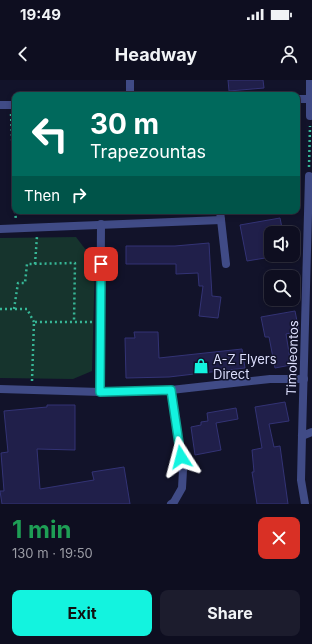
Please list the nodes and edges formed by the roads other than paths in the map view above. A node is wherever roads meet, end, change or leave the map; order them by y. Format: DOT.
graph roads {
  1 [pos="130,80"];
  2 [pos="310,80"];
  3 [pos="130,92"];
  4 [pos="300,99"];
  5 [pos="311,99"];
  6 [pos="0,105"];
  7 [pos="12,105"];
  8 [pos="310,116"];
  9 [pos="309,176"];
  10 [pos="220,214"];
  11 [pos="221,220"];
  12 [pos="101,224"];
  13 [pos="0,229"];
  14 [pos="226,264"];
  15 [pos="304,379"];
  16 [pos="0,389"];
  17 [pos="171,390"];
  18 [pos="100,392"];
  19 [pos="312,432"];
  20 [pos="302,436"];
  21 [pos="171,504"];
  22 [pos="305,504"];
  1 -- 3 [label="street"];
  2 -- 5 [label="street"];
  4 -- 5 [label="street"];
  5 -- 8 [label="street"];
  6 -- 7 [label="street"];
  9 -- 15 [label="street, Timoleontos"];
  10 -- 11 [label="street"];
  11 -- 12 [label="street"];
  11 -- 14 [label="street"];
  12 -- 13 [label="street"];
  12 -- 18 [label="street"];
  15 -- 17 [label="street"];
  15 -- 20 [label="street, Timoleontos"];
  16 -- 18 [label="street"];
  17 -- 18 [label="street"];
  17 -- 21 [label="street"];
  19 -- 20 [label="street"];
  20 -- 22 [label="street, Timoleontos"];
}
